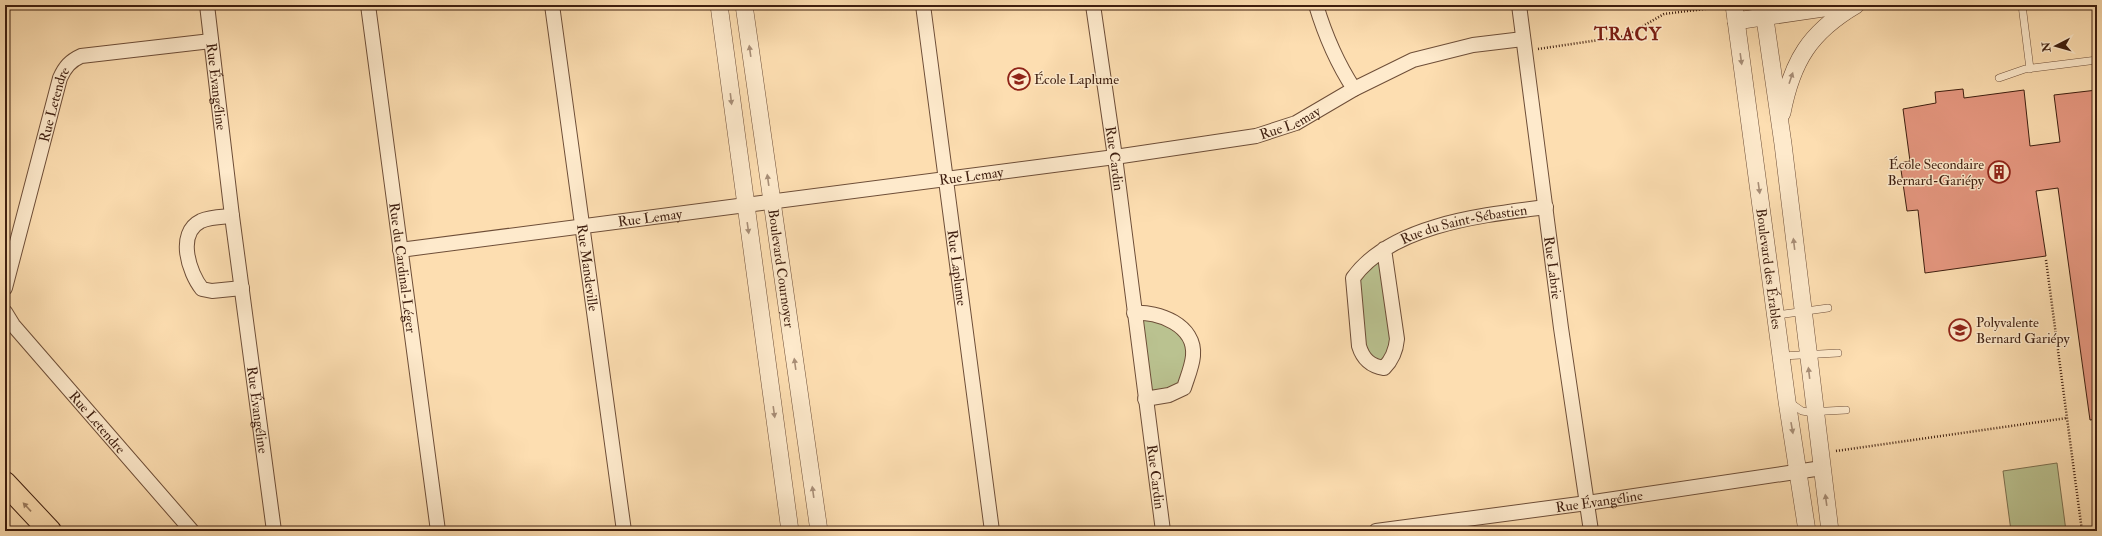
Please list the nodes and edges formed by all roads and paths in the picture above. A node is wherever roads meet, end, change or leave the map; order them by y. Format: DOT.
graph roads {
  1 [pos="207,5"];
  2 [pos="368,5"];
  3 [pos="552,5"];
  4 [pos="719,5"];
  5 [pos="744,5"];
  6 [pos="923,5"];
  7 [pos="1093,5"];
  8 [pos="1316,5"];
  9 [pos="1519,5"];
  10 [pos="1844,5"];
  11 [pos="1856,5"];
  12 [pos="2022,5"];
  13 [pos="1732,11"];
  14 [pos="1763,11"];
  15 [pos="1523,38"];
  16 [pos="212,41"];
  17 [pos="1534,50"];
  18 [pos="2097,60"];
  19 [pos="2030,69"];
  20 [pos="1999,78"];
  21 [pos="1354,89"];
  22 [pos="1783,144"];
  23 [pos="1114,157"];
  24 [pos="944,179"];
  25 [pos="771,202"];
  26 [pos="745,205"];
  27 [pos="1546,207"];
  28 [pos="232,216"];
  29 [pos="581,227"];
  30 [pos="1384,249"];
  31 [pos="400,250"];
  32 [pos="2046,260"];
  33 [pos="5,288"];
  34 [pos="242,288"];
  35 [pos="1828,308"];
  36 [pos="1802,311"];
  37 [pos="5,312"];
  38 [pos="1134,313"];
  39 [pos="1777,315"];
  40 [pos="1838,353"];
  41 [pos="1807,354"];
  42 [pos="1782,356"];
  43 [pos="1145,399"];
  44 [pos="1787,401"];
  45 [pos="1846,410"];
  46 [pos="1814,412"];
  47 [pos="2067,418"];
  48 [pos="1832,452"];
  49 [pos="1822,468"];
  50 [pos="1799,472"];
  51 [pos="5,483"];
  52 [pos="1587,503"];
  53 [pos="50,531"];
  54 [pos="192,531"];
  55 [pos="274,531"];
  56 [pos="438,531"];
  57 [pos="624,531"];
  58 [pos="790,531"];
  59 [pos="819,531"];
  60 [pos="992,531"];
  61 [pos="1162,531"];
  62 [pos="1381,531"];
  63 [pos="1591,531"];
  64 [pos="1807,531"];
  65 [pos="1830,531"];
  66 [pos="2082,531"];
  1 -- 16 [label="street, Rue Évangéline"];
  2 -- 31 [label="street, Rue du Cardinal-Léger"];
  3 -- 29 [label="street, Rue Mandeville"];
  4 -- 26 [label="street, Boulevard Cournoyer, one-way"];
  25 -- 5 [label="street, Boulevard Cournoyer, one-way"];
  6 -- 24 [label="street, Rue Laplume"];
  7 -- 23 [label="street, Rue Cardin"];
  8 -- 21 [label="street"];
  9 -- 15 [label="street, Rue Labrie"];
  10 -- 14 [label="street"];
  22 -- 11 [label="street, one-way"];
  12 -- 19 [label="lane"];
  13 -- 14 [label="street"];
  13 -- 17 [label="path"];
  13 -- 39 [label="street, Boulevard des Érables, one-way"];
  14 -- 22 [label="street, Boulevard des Érables"];
  15 -- 21 [label="street, Rue Lemay"];
  15 -- 27 [label="street, Rue Labrie"];
  16 -- 28 [label="street, Rue Évangéline"];
  16 -- 33 [label="street, Rue Letendre"];
  18 -- 19 [label="lane"];
  19 -- 20 [label="lane"];
  21 -- 23 [label="street, Rue Lemay"];
  36 -- 22 [label="street, Boulevard des Érables, one-way"];
  23 -- 24 [label="street, Rue Lemay"];
  23 -- 38 [label="street, Rue Cardin"];
  24 -- 25 [label="street, Rue Lemay"];
  24 -- 60 [label="street, Rue Laplume"];
  25 -- 26 [label="street, Rue Lemay"];
  59 -- 25 [label="street, Boulevard Cournoyer, one-way"];
  26 -- 29 [label="street, Rue Lemay"];
  26 -- 58 [label="street, Boulevard Cournoyer, one-way"];
  27 -- 30 [label="street, Rue du Saint-Sébastien"];
  27 -- 52 [label="street, Rue Labrie"];
  28 -- 34 [label="street, Rue Évangéline"];
  28 -- 34 [label="street"];
  29 -- 31 [label="street, Rue Lemay"];
  29 -- 57 [label="street, Rue Mandeville"];
  30 -- 30 [label="street, Rue du Saint-Sébastien"];
  31 -- 56 [label="street, Rue du Cardinal-Léger"];
  32 -- 47 [label="path"];
  34 -- 55 [label="street, Rue Évangéline"];
  35 -- 36 [label="lane"];
  36 -- 39 [label="lane"];
  36 -- 41 [label="street, Boulevard des Érables"];
  37 -- 54 [label="street, Rue Letendre"];
  38 -- 43 [label="street, Rue Cardin"];
  38 -- 43 [label="street"];
  39 -- 42 [label="street, Boulevard des Érables"];
  40 -- 41 [label="lane"];
  41 -- 42 [label="lane"];
  46 -- 41 [label="street, Boulevard des Érables, one-way"];
  42 -- 44 [label="street, Boulevard des Érables"];
  43 -- 61 [label="street, Rue Cardin"];
  44 -- 46 [label="lane"];
  44 -- 50 [label="street, Boulevard des Érables, one-way"];
  45 -- 46 [label="lane"];
  46 -- 49 [label="street, Boulevard des Érables"];
  47 -- 48 [label="path"];
  47 -- 66 [label="path"];
  49 -- 50 [label="street, Rue Évangéline"];
  65 -- 49 [label="street, Boulevard des Érables, one-way"];
  50 -- 52 [label="street, Rue Évangéline"];
  50 -- 64 [label="street, Boulevard des Érables"];
  53 -- 51 [label="highway, one-way"];
  52 -- 62 [label="street, Rue Évangéline"];
  52 -- 63 [label="street, Rue Labrie"];
}
